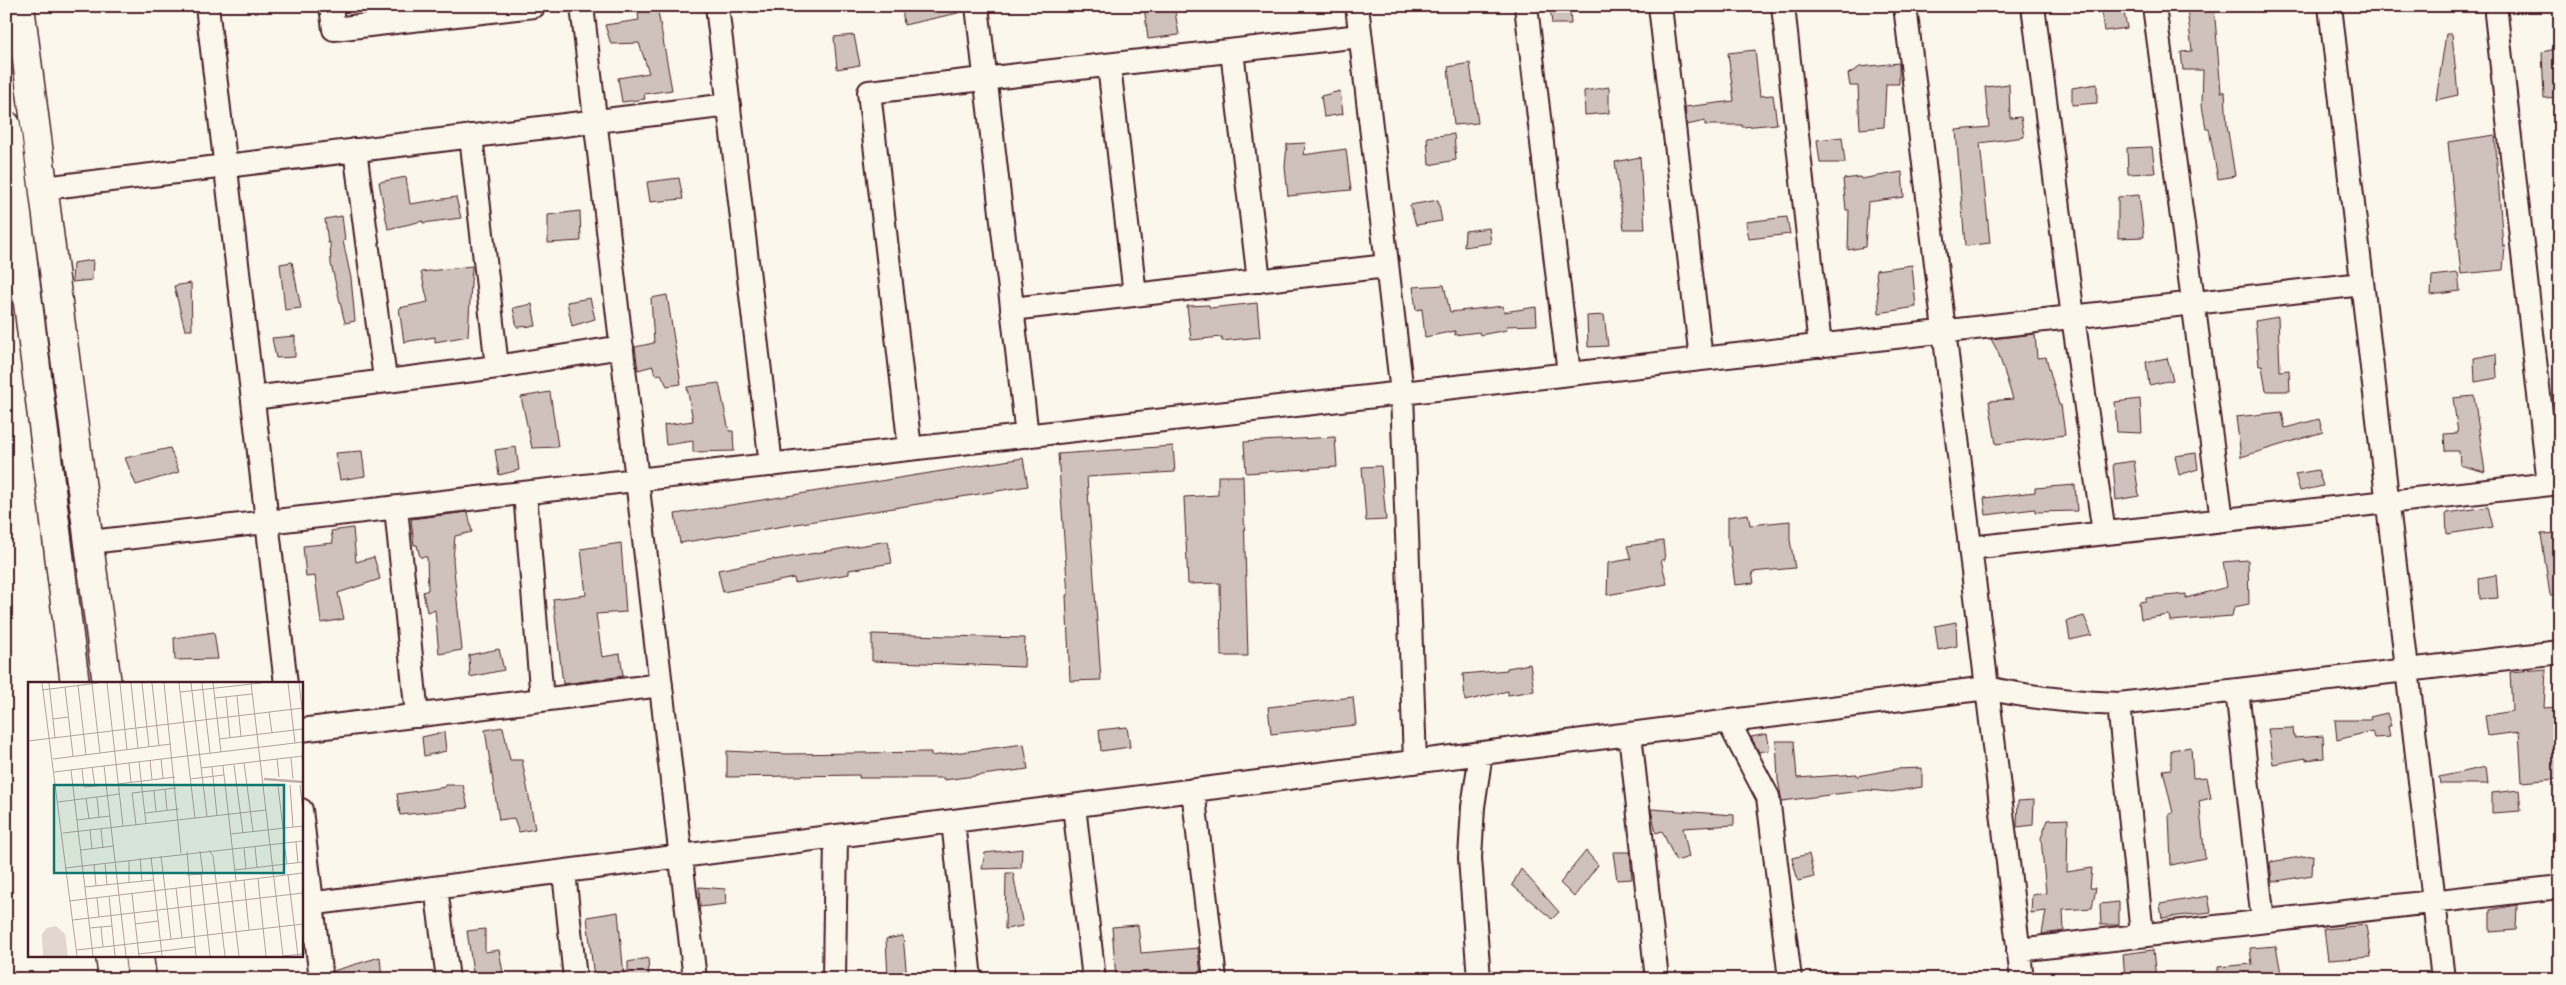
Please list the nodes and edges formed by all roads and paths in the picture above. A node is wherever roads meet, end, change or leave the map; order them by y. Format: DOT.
graph roads {
  1 [pos="20,6"];
  2 [pos="207,6"];
  3 [pos="331,6"];
  4 [pos="534,6"];
  5 [pos="582,6"];
  6 [pos="717,6"];
  7 [pos="977,6"];
  8 [pos="1357,6"];
  9 [pos="1526,6"];
  10 [pos="1660,6"];
  11 [pos="1783,6"];
  12 [pos="1905,6"];
  13 [pos="2033,6"];
  14 [pos="2154,6"];
  15 [pos="2330,6"];
  16 [pos="448,11"];
  17 [pos="2496,14"];
  18 [pos="1360,36"];
  19 [pos="1232,51"];
  20 [pos="1109,65"];
  21 [pos="986,79"];
  22 [pos="729,105"];
  23 [pos="595,121"];
  24 [pos="6,125"];
  25 [pos="471,136"];
  26 [pos="354,150"];
  27 [pos="226,166"];
  28 [pos="44,188"];
  29 [pos="1387,266"];
  30 [pos="1259,281"];
  31 [pos="2362,284"];
  32 [pos="1135,295"];
  33 [pos="2192,304"];
  34 [pos="1012,309"];
  35 [pos="2073,317"];
  36 [pos="1944,331"];
  37 [pos="1820,346"];
  38 [pos="622,347"];
  39 [pos="1701,359"];
  40 [pos="497,367"];
  41 [pos="1569,374"];
  42 [pos="386,379"];
  43 [pos="1402,393"];
  44 [pos="253,398"];
  45 [pos="1027,436"];
  46 [pos="910,449"];
  47 [pos="771,465"];
  48 [pos="637,480"];
  49 [pos="2554,484"];
  50 [pos="525,493"];
  51 [pos="2388,502"];
  52 [pos="396,508"];
  53 [pos="2222,520"];
  54 [pos="267,522"];
  55 [pos="2104,533"];
  56 [pos="90,542"];
  57 [pos="1970,548"];
  58 [pos="2560,652"];
  59 [pos="2407,671"];
  60 [pos="75,682"];
  61 [pos="107,682"];
  62 [pos="286,682"];
  63 [pos="660,685"];
  64 [pos="1987,688"];
  65 [pos="2237,690"];
  66 [pos="542,700"];
  67 [pos="2119,704"];
  68 [pos="417,716"];
  69 [pos="1729,723"];
  70 [pos="302,730"];
  71 [pos="1630,734"];
  72 [pos="1482,753"];
  73 [pos="1415,762"];
  74 [pos="1193,790"];
  75 [pos="1074,806"];
  76 [pos="953,821"];
  77 [pos="302,826"];
  78 [pos="836,836"];
  79 [pos="680,856"];
  80 [pos="564,872"];
  81 [pos="2560,887"];
  82 [pos="436,888"];
  83 [pos="2434,902"];
  84 [pos="307,905"];
  85 [pos="2263,921"];
  86 [pos="2142,935"];
  87 [pos="2018,950"];
  88 [pos="110,958"];
  89 [pos="139,958"];
  90 [pos="113,979"];
  91 [pos="142,979"];
  92 [pos="321,979"];
  93 [pos="448,979"];
  94 [pos="575,979"];
  95 [pos="695,979"];
  96 [pos="834,979"];
  97 [pos="970,979"];
  98 [pos="1094,979"];
  99 [pos="1216,979"];
  100 [pos="1479,979"];
  101 [pos="1657,979"];
  102 [pos="1790,979"];
  103 [pos="2022,979"];
  104 [pos="2443,979"];
  1 -- 28 [label="main road"];
  2 -- 27 [label="street"];
  3 -- 16 [label="street"];
  4 -- 16 [label="street"];
  5 -- 23 [label="street"];
  6 -- 22 [label="street"];
  7 -- 21 [label="street"];
  8 -- 18 [label="street"];
  9 -- 41 [label="street"];
  10 -- 39 [label="street"];
  11 -- 37 [label="street"];
  12 -- 36 [label="street"];
  13 -- 35 [label="street"];
  14 -- 33 [label="street"];
  15 -- 31 [label="street"];
  17 -- 49 [label="street"];
  18 -- 19 [label="street"];
  18 -- 29 [label="street"];
  19 -- 20 [label="street"];
  19 -- 30 [label="street"];
  20 -- 21 [label="street"];
  20 -- 32 [label="street"];
  21 -- 34 [label="street"];
  21 -- 46 [label="street"];
  22 -- 23 [label="street"];
  22 -- 47 [label="street"];
  23 -- 25 [label="street"];
  23 -- 38 [label="street"];
  24 -- 60 [label="main road"];
  25 -- 26 [label="street"];
  25 -- 40 [label="street"];
  26 -- 27 [label="street"];
  26 -- 42 [label="street"];
  27 -- 28 [label="street"];
  27 -- 44 [label="street"];
  28 -- 56 [label="main road"];
  29 -- 30 [label="street"];
  29 -- 43 [label="street"];
  30 -- 32 [label="street"];
  31 -- 33 [label="street"];
  31 -- 51 [label="street"];
  32 -- 34 [label="street"];
  33 -- 35 [label="street"];
  33 -- 53 [label="street"];
  34 -- 45 [label="street"];
  35 -- 36 [label="street"];
  35 -- 55 [label="street"];
  36 -- 37 [label="street"];
  36 -- 57 [label="street"];
  37 -- 39 [label="street"];
  38 -- 40 [label="street"];
  38 -- 48 [label="street"];
  39 -- 41 [label="street"];
  40 -- 42 [label="street"];
  41 -- 43 [label="street"];
  42 -- 44 [label="street"];
  43 -- 45 [label="street"];
  43 -- 73 [label="street"];
  44 -- 54 [label="street"];
  45 -- 46 [label="street"];
  46 -- 47 [label="street"];
  47 -- 48 [label="street"];
  48 -- 50 [label="street"];
  48 -- 63 [label="street"];
  49 -- 51 [label="street"];
  50 -- 52 [label="street"];
  50 -- 66 [label="street"];
  51 -- 53 [label="street"];
  51 -- 59 [label="street"];
  52 -- 54 [label="street"];
  52 -- 68 [label="street"];
  53 -- 55 [label="street"];
  54 -- 56 [label="street"];
  54 -- 62 [label="street"];
  55 -- 57 [label="street"];
  56 -- 61 [label="main road"];
  57 -- 64 [label="street"];
  58 -- 59 [label="street"];
  59 -- 65 [label="street"];
  59 -- 83 [label="street"];
  63 -- 66 [label="street"];
  63 -- 79 [label="street"];
  64 -- 67 [label="street"];
  64 -- 69 [label="street"];
  64 -- 87 [label="street"];
  65 -- 67 [label="street"];
  65 -- 85 [label="street"];
  66 -- 68 [label="street"];
  67 -- 86 [label="street"];
  68 -- 70 [label="street"];
  69 -- 71 [label="street"];
  69 -- 102 [label="street"];
  71 -- 72 [label="street"];
  71 -- 101 [label="street"];
  72 -- 73 [label="street"];
  72 -- 100 [label="street"];
  73 -- 74 [label="street"];
  74 -- 75 [label="street"];
  74 -- 99 [label="street"];
  75 -- 76 [label="street"];
  75 -- 98 [label="street"];
  76 -- 78 [label="street"];
  76 -- 97 [label="street"];
  77 -- 84 [label="street"];
  78 -- 79 [label="street"];
  78 -- 96 [label="street"];
  79 -- 80 [label="street"];
  79 -- 95 [label="street"];
  80 -- 82 [label="street"];
  80 -- 94 [label="street"];
  81 -- 83 [label="street"];
  82 -- 84 [label="street"];
  82 -- 93 [label="street"];
  83 -- 85 [label="street"];
  83 -- 104 [label="street"];
  84 -- 92 [label="street"];
  85 -- 86 [label="street"];
  86 -- 87 [label="street"];
  87 -- 103 [label="street"];
  88 -- 90 [label="main road"];
  89 -- 91 [label="main road"];
}
